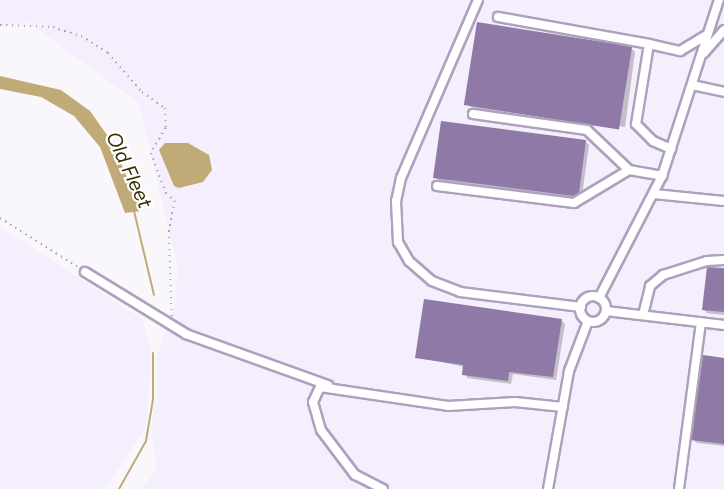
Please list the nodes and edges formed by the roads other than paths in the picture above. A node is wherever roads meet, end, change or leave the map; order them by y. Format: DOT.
graph roads {
  1 [pos="478,0"];
  2 [pos="719,0"];
  3 [pos="498,17"];
  4 [pos="724,30"];
  5 [pos="708,34"];
  6 [pos="649,44"];
  7 [pos="700,59"];
  8 [pos="692,85"];
  9 [pos="724,92"];
  10 [pos="473,114"];
  11 [pos="671,149"];
  12 [pos="629,170"];
  13 [pos="662,176"];
  14 [pos="436,186"];
  15 [pos="654,194"];
  16 [pos="724,201"];
  17 [pos="724,260"];
  18 [pos="85,272"];
  19 [pos="599,298"];
  20 [pos="581,307"];
  21 [pos="606,311"];
  22 [pos="643,315"];
  23 [pos="588,321"];
  24 [pos="701,322"];
  25 [pos="724,325"];
  26 [pos="332,386"];
  27 [pos="563,408"];
  28 [pos="383,489"];
  29 [pos="548,489"];
  30 [pos="679,489"];
  1 -- 20 [label="street"];
  2 -- 5 [label="street"];
  3 -- 6 [label="street"];
  4 -- 7 [label="street"];
  5 -- 6 [label="street"];
  5 -- 7 [label="street"];
  6 -- 11 [label="street"];
  7 -- 8 [label="street"];
  8 -- 9 [label="street"];
  8 -- 11 [label="street"];
  10 -- 12 [label="street"];
  11 -- 13 [label="street"];
  12 -- 13 [label="street"];
  12 -- 14 [label="street"];
  13 -- 15 [label="street"];
  15 -- 16 [label="street"];
  15 -- 19 [label="street"];
  17 -- 22 [label="street"];
  18 -- 26 [label="street"];
  19 -- 20 [label="street"];
  19 -- 21 [label="street"];
  20 -- 23 [label="street"];
  21 -- 22 [label="street"];
  21 -- 23 [label="street"];
  22 -- 24 [label="street"];
  23 -- 27 [label="street"];
  24 -- 25 [label="street"];
  24 -- 30 [label="street"];
  26 -- 27 [label="street"];
  26 -- 28 [label="street"];
  27 -- 29 [label="street"];
}
